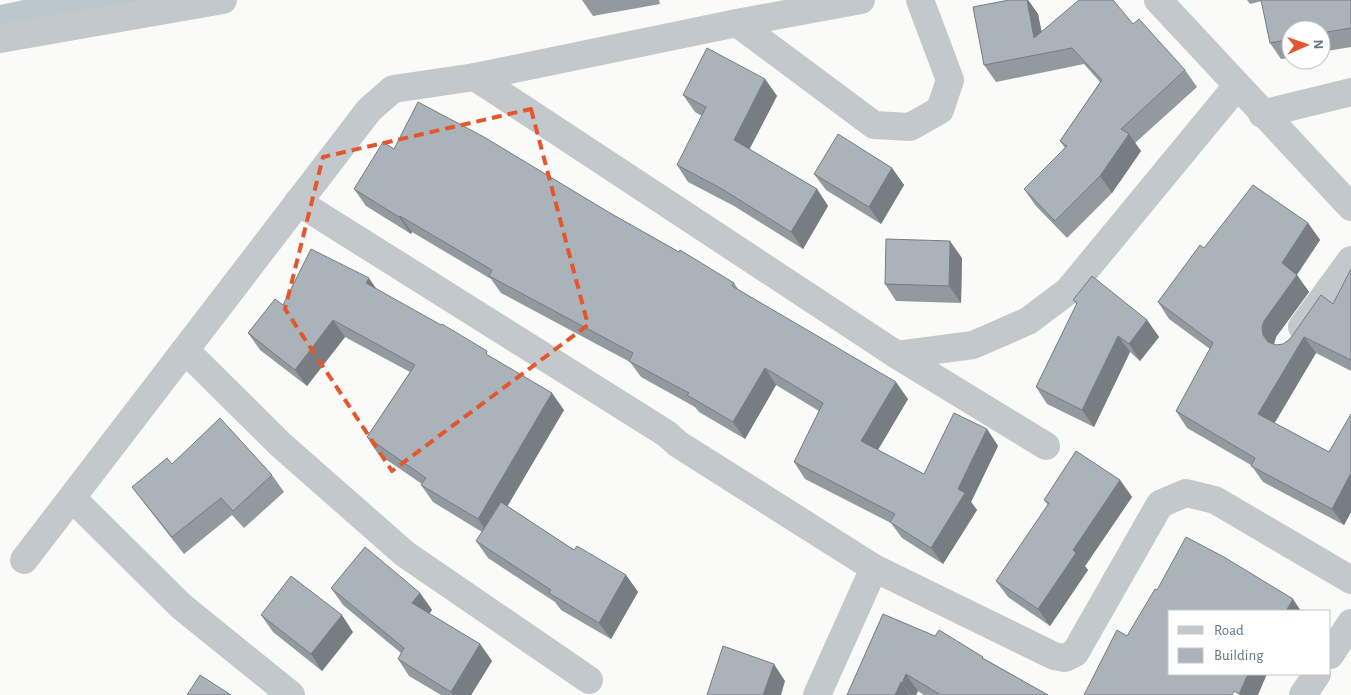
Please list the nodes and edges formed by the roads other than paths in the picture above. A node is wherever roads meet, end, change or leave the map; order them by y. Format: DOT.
graph roads {
  1 [pos="223,0"];
  2 [pos="861,0"];
  3 [pos="920,0"];
  4 [pos="1158,0"];
  5 [pos="737,23"];
  6 [pos="0,39"];
  7 [pos="475,77"];
  8 [pos="1237,86"];
  9 [pos="1351,92"];
  10 [pos="1262,114"];
  11 [pos="298,202"];
  12 [pos="1351,207"];
  13 [pos="1351,260"];
  14 [pos="1289,346"];
  15 [pos="185,350"];
  16 [pos="897,355"];
  17 [pos="1046,446"];
  18 [pos="72,498"];
  19 [pos="24,560"];
  20 [pos="874,568"];
  21 [pos="1351,580"];
  22 [pos="1351,623"];
  23 [pos="1331,653"];
  24 [pos="1316,675"];
  25 [pos="589,680"];
  26 [pos="291,695"];
  27 [pos="817,695"];
  28 [pos="1303,695"];
  1 -- 6 [label="street"];
  2 -- 5 [label="street"];
  3 -- 5 [label="street"];
  4 -- 8 [label="street"];
  5 -- 7 [label="street"];
  7 -- 11 [label="street"];
  7 -- 16 [label="street"];
  8 -- 10 [label="street"];
  8 -- 16 [label="street"];
  9 -- 10 [label="street"];
  10 -- 12 [label="street"];
  11 -- 15 [label="street"];
  11 -- 20 [label="street"];
  13 -- 14 [label="street"];
  15 -- 18 [label="street"];
  15 -- 25 [label="street"];
  16 -- 17 [label="street"];
  18 -- 19 [label="street"];
  18 -- 26 [label="street"];
  20 -- 21 [label="street"];
  20 -- 27 [label="street"];
  22 -- 23 [label="street"];
  24 -- 28 [label="street"];
}
